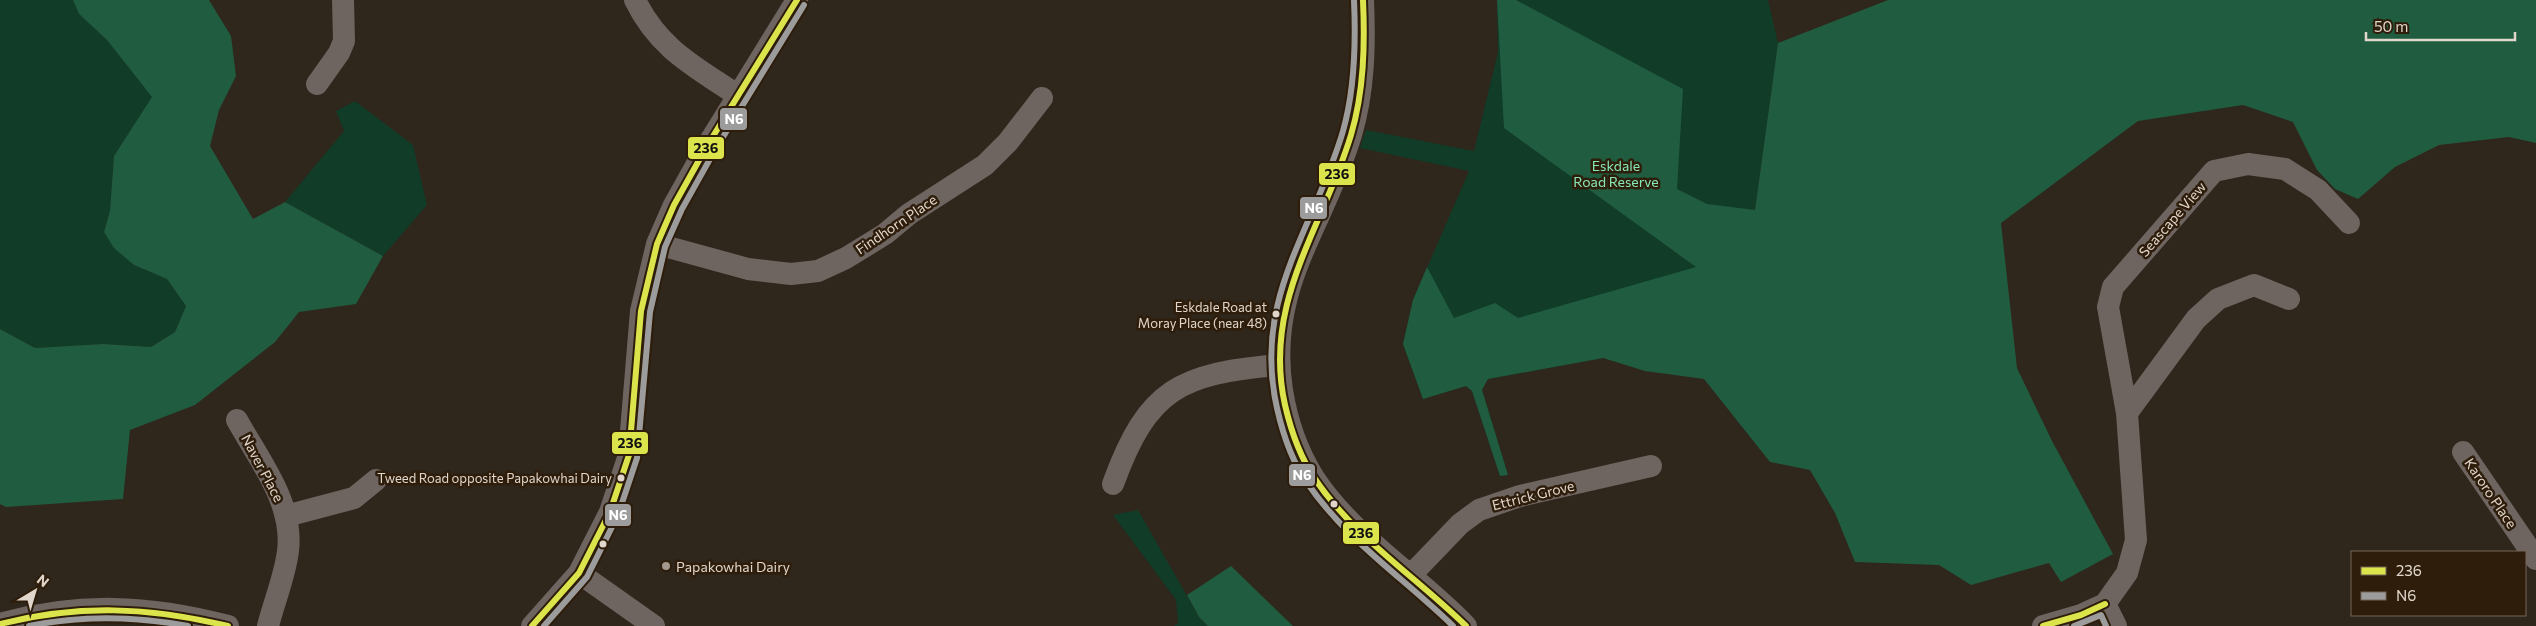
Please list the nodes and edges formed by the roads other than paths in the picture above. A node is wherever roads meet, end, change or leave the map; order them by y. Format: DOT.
graph roads {
  1 [pos="343,0"];
  2 [pos="635,0"];
  3 [pos="797,0"];
  4 [pos="1363,0"];
  5 [pos="317,84"];
  6 [pos="737,96"];
  7 [pos="1042,98"];
  8 [pos="2349,223"];
  9 [pos="657,244"];
  10 [pos="2290,299"];
  11 [pos="1278,365"];
  12 [pos="2127,413"];
  13 [pos="237,420"];
  14 [pos="2462,452"];
  15 [pos="1651,466"];
  16 [pos="376,480"];
  17 [pos="1113,484"];
  18 [pos="286,516"];
  19 [pos="2536,559"];
  20 [pos="579,573"];
  21 [pos="1410,576"];
  22 [pos="2105,604"];
  23 [pos="0,624"];
  24 [pos="228,626"];
  25 [pos="268,626"];
  26 [pos="532,626"];
  27 [pos="654,626"];
  28 [pos="1466,626"];
  29 [pos="2043,626"];
  30 [pos="2116,626"];
  1 -- 5 [label="street"];
  2 -- 6 [label="street"];
  3 -- 6 [label="street"];
  4 -- 11 [label="street"];
  6 -- 9 [label="street"];
  7 -- 9 [label="street, Findhorn Place"];
  8 -- 12 [label="street, Seascape View"];
  9 -- 20 [label="street"];
  10 -- 12 [label="street"];
  11 -- 17 [label="street"];
  11 -- 21 [label="street"];
  12 -- 22 [label="street, Seascape View"];
  13 -- 18 [label="street, Naver Place"];
  14 -- 19 [label="street, Karoro Place"];
  15 -- 21 [label="street, Ettrick Grove"];
  16 -- 18 [label="street, Naver Place"];
  18 -- 25 [label="street, Naver Place"];
  20 -- 26 [label="street"];
  20 -- 27 [label="street"];
  21 -- 28 [label="street"];
  22 -- 29 [label="street"];
  22 -- 30 [label="street"];
  23 -- 24 [label="street"];
}
